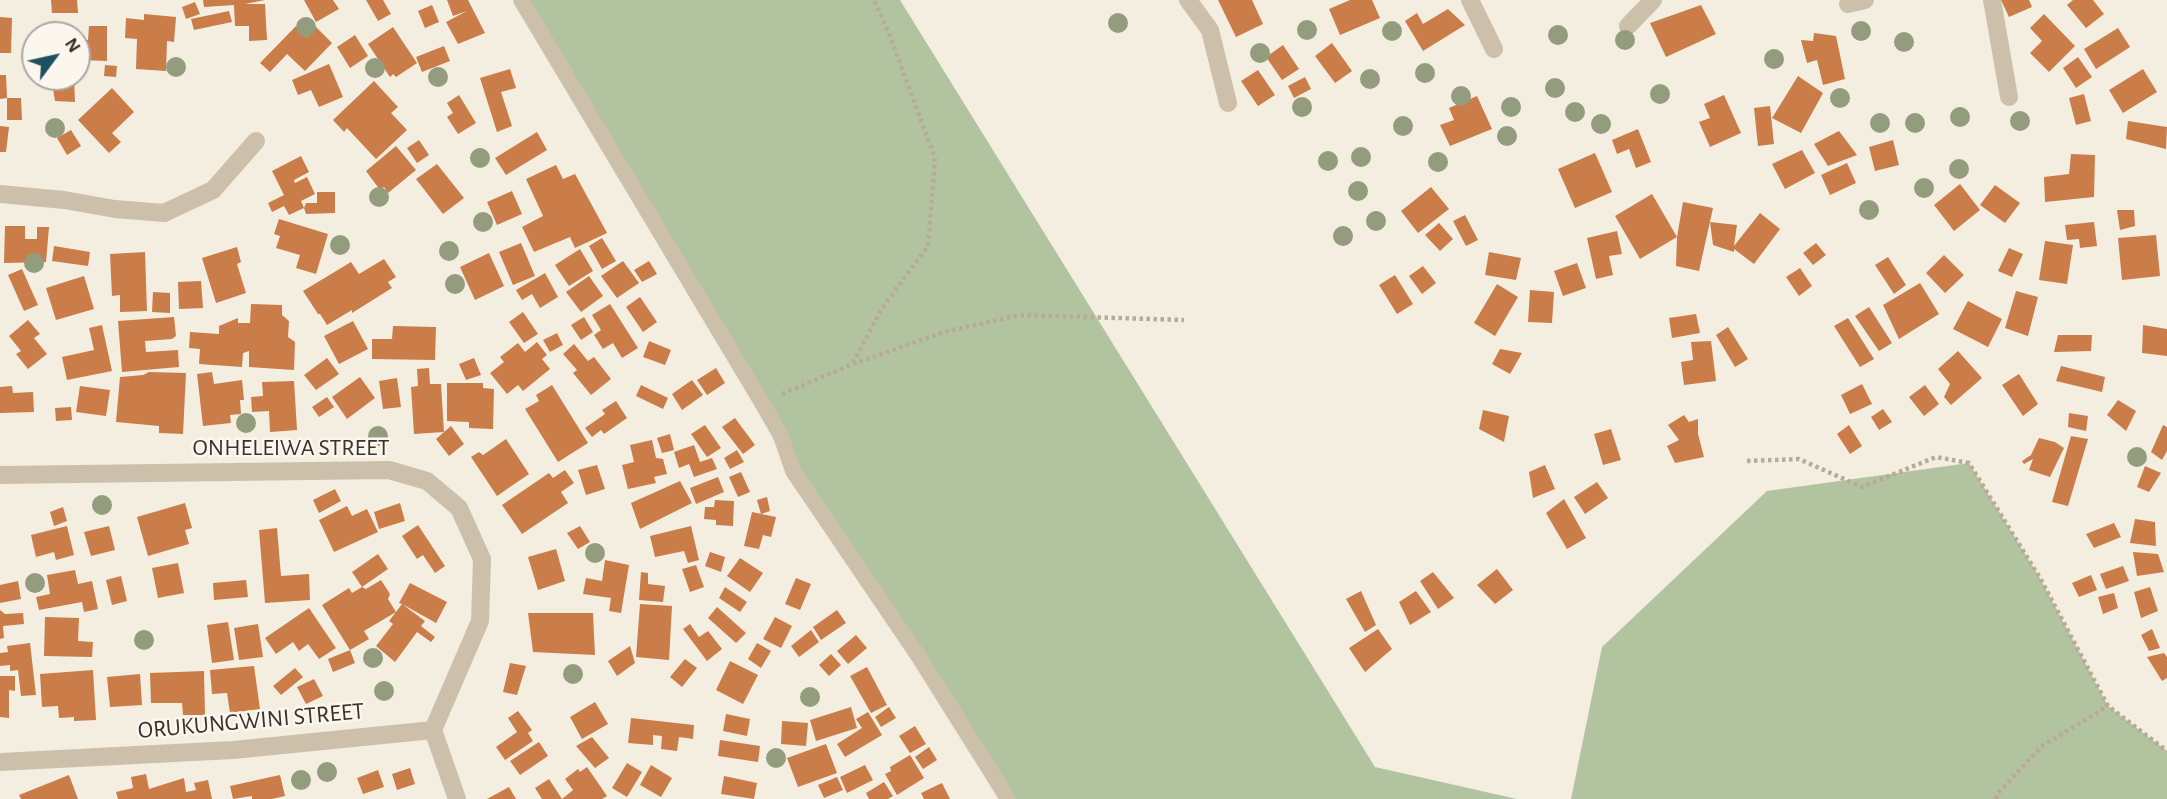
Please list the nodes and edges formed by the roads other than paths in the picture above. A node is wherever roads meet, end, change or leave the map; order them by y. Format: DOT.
graph roads {
  1 [pos="521,0"];
  2 [pos="1469,0"];
  3 [pos="1653,0"];
  4 [pos="1993,0"];
  5 [pos="1191,1"];
  6 [pos="1628,26"];
  7 [pos="1494,50"];
  8 [pos="2009,97"];
  9 [pos="1228,103"];
  10 [pos="256,141"];
  11 [pos="0,194"];
  12 [pos="0,475"];
  13 [pos="433,730"];
  14 [pos="0,762"];
  15 [pos="457,799"];
  16 [pos="1008,799"];
  1 -- 16 [label="lane"];
  2 -- 7 [label="street"];
  3 -- 6 [label="street"];
  4 -- 8 [label="street"];
  5 -- 9 [label="street"];
  10 -- 11 [label="street"];
  12 -- 13 [label="street, ONHELEIWA STREET"];
  13 -- 14 [label="street, ORUKUNGWINI STREET"];
  13 -- 15 [label="street"];
}
